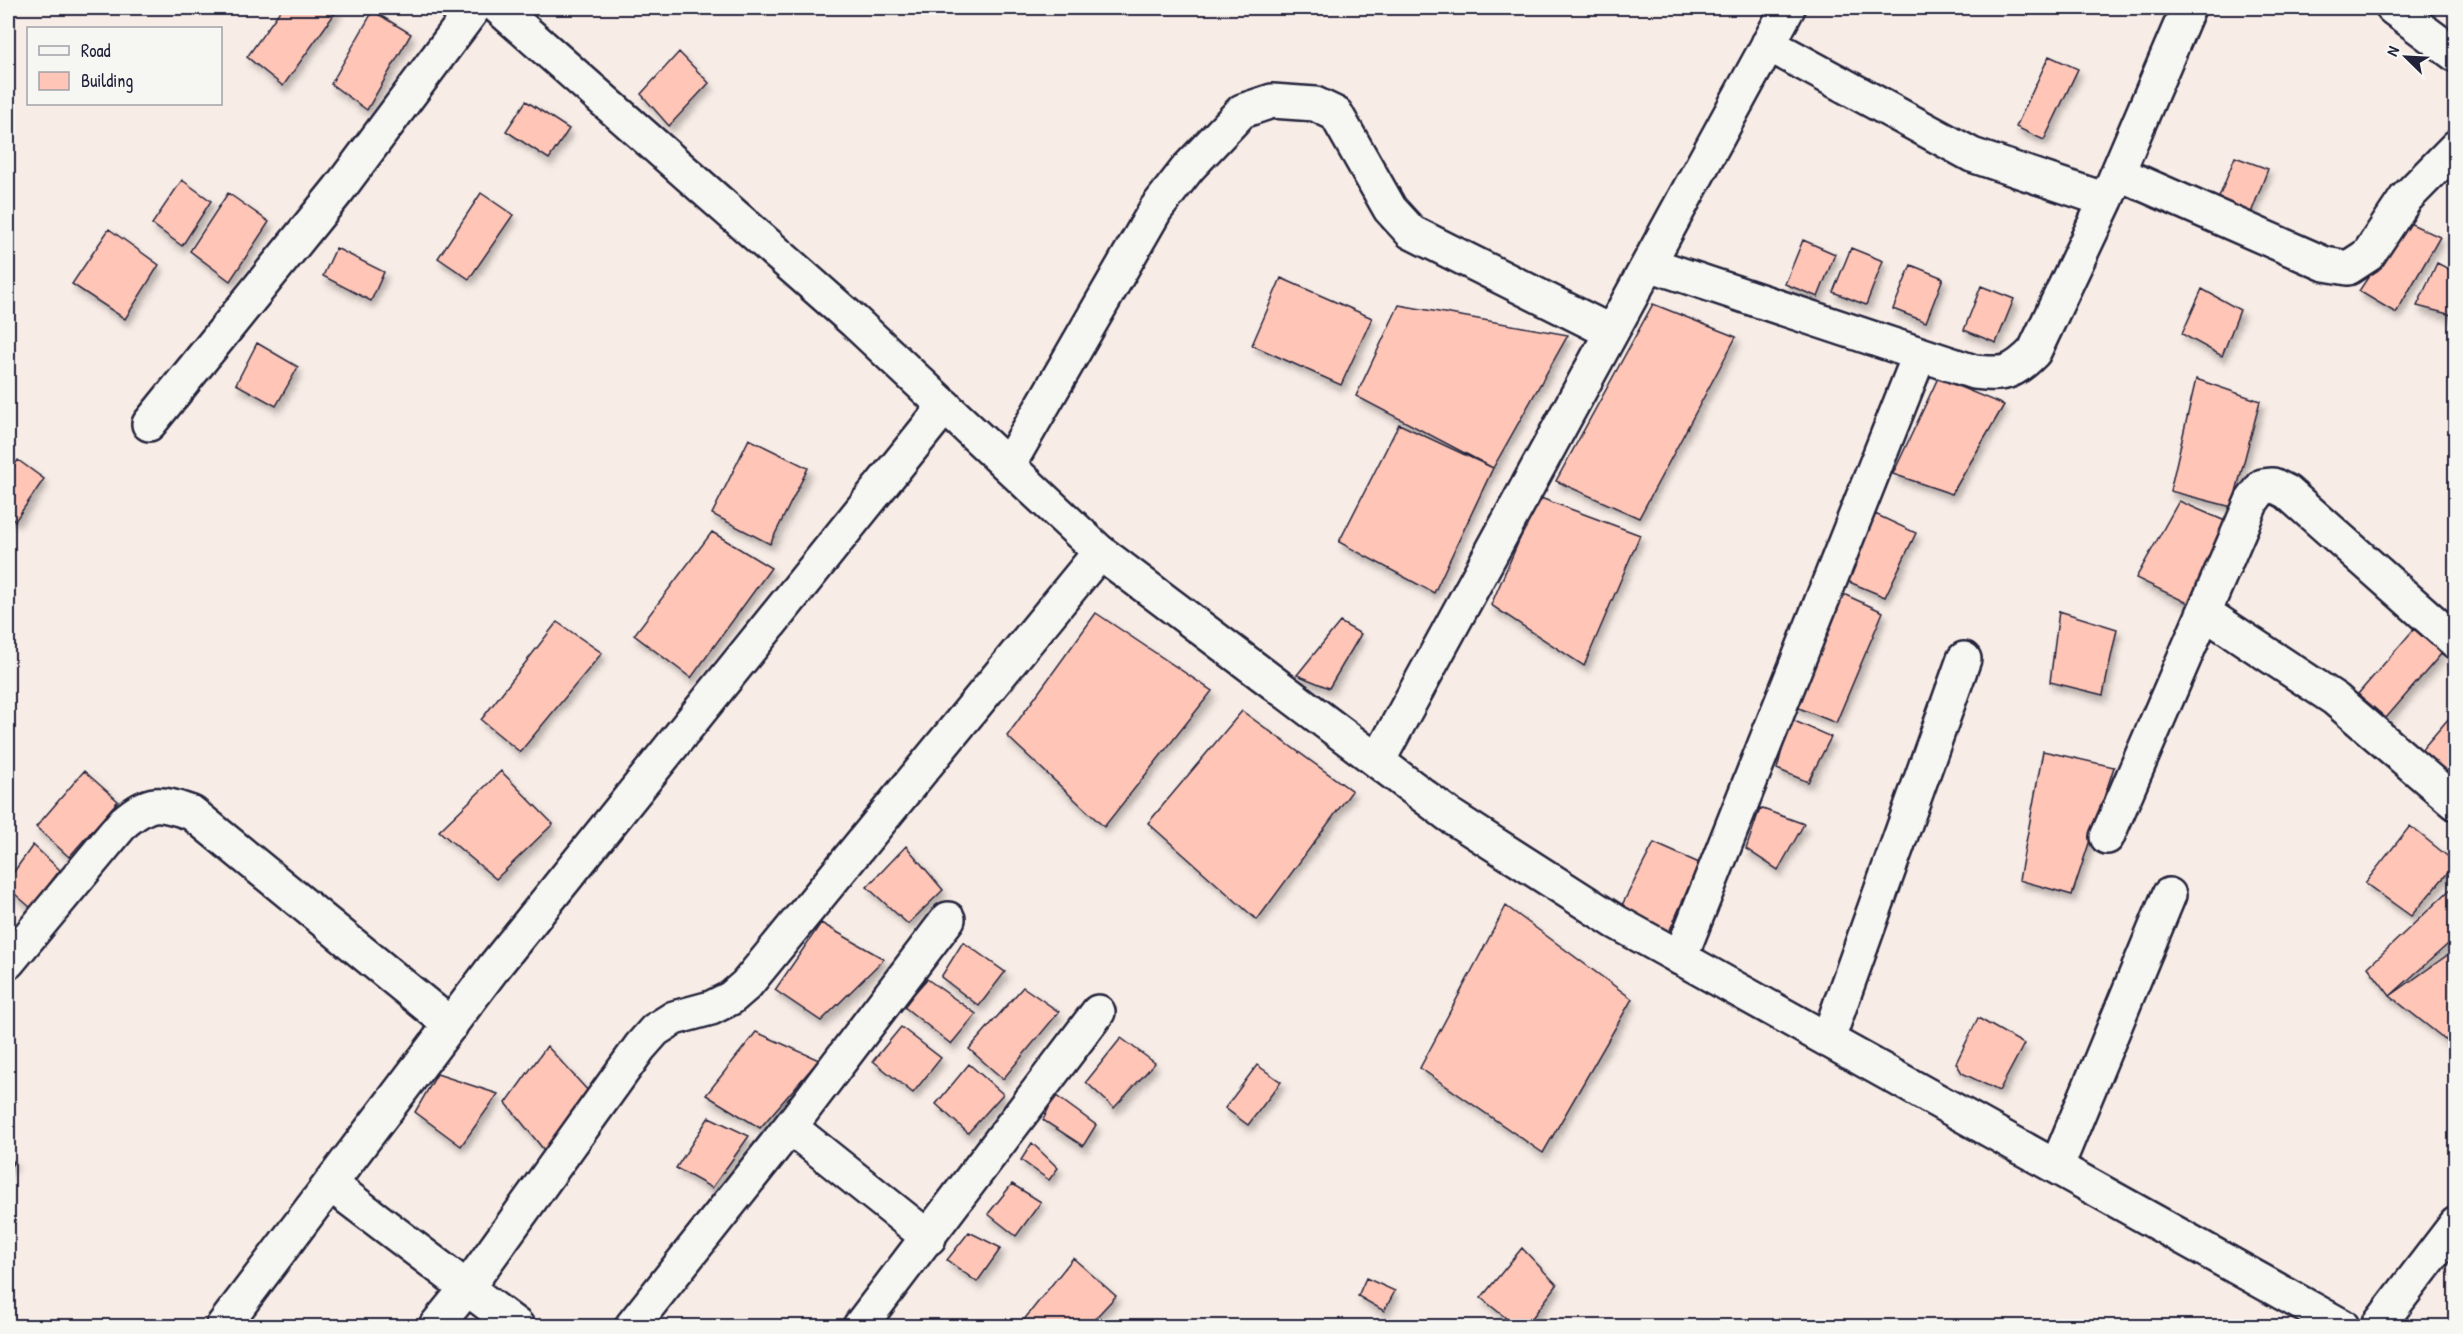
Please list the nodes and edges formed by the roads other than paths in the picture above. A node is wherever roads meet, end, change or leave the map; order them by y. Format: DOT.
graph roads {
  1 [pos="474,8"];
  2 [pos="499,8"];
  3 [pos="1788,8"];
  4 [pos="2188,8"];
  5 [pos="2393,8"];
  6 [pos="1768,44"];
  7 [pos="2456,55"];
  8 [pos="2456,147"];
  9 [pos="2112,186"];
  10 [pos="1648,264"];
  11 [pos="1611,332"];
  12 [pos="1919,356"];
  13 [pos="945,406"];
  14 [pos="149,424"];
  15 [pos="1009,464"];
  16 [pos="1100,552"];
  17 [pos="2205,613"];
  18 [pos="2456,642"];
  19 [pos="1964,659"];
  20 [pos="1377,761"];
  21 [pos="2456,803"];
  22 [pos="2107,837"];
  23 [pos="2169,895"];
  24 [pos="948,919"];
  25 [pos="1680,958"];
  26 [pos="8,962"];
  27 [pos="1098,1012"];
  28 [pos="451,1024"];
  29 [pos="1828,1039"];
  30 [pos="790,1127"];
  31 [pos="2057,1166"];
  32 [pos="330,1184"];
  33 [pos="2456,1224"];
  34 [pos="929,1238"];
  35 [pos="467,1288"];
  36 [pos="223,1326"];
  37 [pos="436,1326"];
  38 [pos="518,1326"];
  39 [pos="632,1326"];
  40 [pos="860,1326"];
  41 [pos="2342,1326"];
  42 [pos="2378,1326"];
  1 -- 14 [label="street"];
  2 -- 13 [label="street"];
  3 -- 6 [label="street"];
  4 -- 9 [label="street"];
  5 -- 7 [label="street"];
  6 -- 9 [label="street"];
  6 -- 10 [label="street"];
  8 -- 9 [label="street"];
  9 -- 12 [label="street"];
  10 -- 11 [label="street"];
  10 -- 12 [label="street"];
  11 -- 15 [label="street"];
  11 -- 20 [label="street"];
  12 -- 25 [label="street"];
  13 -- 15 [label="street"];
  13 -- 28 [label="street"];
  15 -- 16 [label="street"];
  16 -- 20 [label="street"];
  16 -- 35 [label="street"];
  17 -- 18 [label="street"];
  17 -- 21 [label="street"];
  17 -- 22 [label="street"];
  19 -- 29 [label="street"];
  20 -- 25 [label="street"];
  23 -- 31 [label="street"];
  24 -- 30 [label="street"];
  25 -- 29 [label="street"];
  26 -- 28 [label="street"];
  27 -- 34 [label="street"];
  28 -- 32 [label="street"];
  29 -- 31 [label="street"];
  30 -- 34 [label="street"];
  30 -- 39 [label="street"];
  31 -- 41 [label="street"];
  32 -- 35 [label="street"];
  32 -- 36 [label="street"];
  33 -- 42 [label="street"];
  34 -- 40 [label="street"];
  35 -- 37 [label="street"];
  35 -- 38 [label="street"];
}
